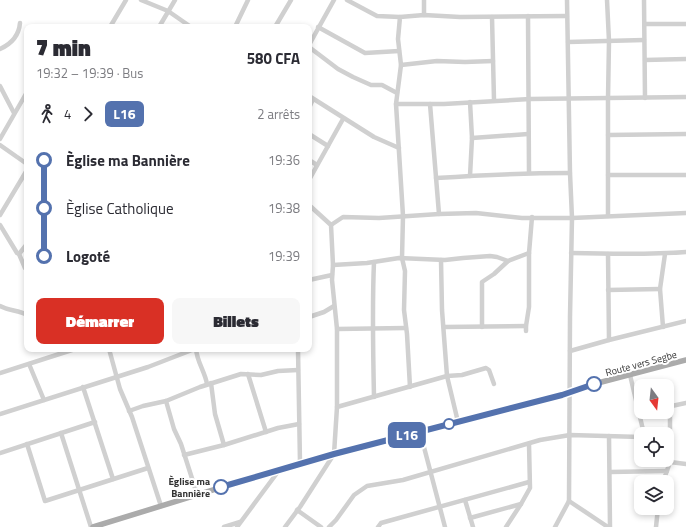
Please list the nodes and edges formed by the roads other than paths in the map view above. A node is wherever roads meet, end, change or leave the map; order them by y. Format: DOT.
graph roads {
  1 [pos="126,0"];
  2 [pos="141,0"];
  3 [pos="175,0"];
  4 [pos="248,0"];
  5 [pos="291,0"];
  6 [pos="334,0"];
  7 [pos="347,0"];
  8 [pos="424,0"];
  9 [pos="567,0"];
  10 [pos="607,0"];
  11 [pos="644,0"];
  12 [pos="168,11"];
  13 [pos="424,15"];
  14 [pos="528,16"];
  15 [pos="567,16"];
  16 [pos="400,17"];
  17 [pos="492,17"];
  18 [pos="20,23"];
  19 [pos="112,24"];
  20 [pos="161,24"];
  21 [pos="187,24"];
  22 [pos="236,24"];
  23 [pos="277,24"];
  24 [pos="645,24"];
  25 [pos="686,24"];
  26 [pos="318,27"];
  27 [pos="312,40"];
  28 [pos="644,40"];
  29 [pos="609,41"];
  30 [pos="568,42"];
  31 [pos="312,48"];
  32 [pos="0,49"];
  33 [pos="399,51"];
  34 [pos="686,59"];
  35 [pos="644,60"];
  36 [pos="493,61"];
  37 [pos="401,65"];
  38 [pos="0,86"];
  39 [pos="397,93"];
  40 [pos="24,97"];
  41 [pos="686,97"];
  42 [pos="312,98"];
  43 [pos="608,98"];
  44 [pos="645,98"];
  45 [pos="530,99"];
  46 [pos="569,99"];
  47 [pos="494,100"];
  48 [pos="470,102"];
  49 [pos="396,104"];
  50 [pos="430,104"];
  51 [pos="14,113"];
  52 [pos="343,119"];
  53 [pos="528,134"];
  54 [pos="686,134"];
  55 [pos="608,135"];
  56 [pos="312,136"];
  57 [pos="472,138"];
  58 [pos="0,139"];
  59 [pos="0,145"];
  60 [pos="328,146"];
  61 [pos="399,148"];
  62 [pos="24,162"];
  63 [pos="312,162"];
  64 [pos="317,165"];
  65 [pos="529,173"];
  66 [pos="570,173"];
  67 [pos="312,174"];
  68 [pos="24,175"];
  69 [pos="686,175"];
  70 [pos="470,176"];
  71 [pos="608,176"];
  72 [pos="436,178"];
  73 [pos="312,209"];
  74 [pos="686,213"];
  75 [pos="439,214"];
  76 [pos="0,215"];
  77 [pos="403,216"];
  78 [pos="608,216"];
  79 [pos="532,217"];
  80 [pos="572,218"];
  81 [pos="0,225"];
  82 [pos="331,225"];
  83 [pos="24,248"];
  84 [pos="686,252"];
  85 [pos="529,253"];
  86 [pos="571,253"];
  87 [pos="19,254"];
  88 [pos="608,254"];
  89 [pos="665,254"];
  90 [pos="402,258"];
  91 [pos="441,260"];
  92 [pos="508,261"];
  93 [pos="374,262"];
  94 [pos="333,265"];
  95 [pos="24,266"];
  96 [pos="332,275"];
  97 [pos="312,279"];
  98 [pos="660,288"];
  99 [pos="608,290"];
  100 [pos="0,306"];
  101 [pos="334,306"];
  102 [pos="24,313"];
  103 [pos="312,316"];
  104 [pos="686,321"];
  105 [pos="444,327"];
  106 [pos="482,327"];
  107 [pos="663,327"];
  108 [pos="406,328"];
  109 [pos="337,329"];
  110 [pos="374,329"];
  111 [pos="609,340"];
  112 [pos="570,351"];
  113 [pos="66,352"];
  114 [pos="110,352"];
  115 [pos="188,352"];
  116 [pos="197,352"];
  117 [pos="298,352"];
  118 [pos="686,360"];
  119 [pos="29,364"];
  120 [pos="298,370"];
  121 [pos="0,373"];
  122 [pos="248,374"];
  123 [pos="630,375"];
  124 [pos="117,376"];
  125 [pos="447,376"];
  126 [pos="209,384"];
  127 [pos="494,384"];
  128 [pos="83,387"];
  129 [pos="410,387"];
  130 [pos="569,392"];
  131 [pos="634,394"];
  132 [pos="374,397"];
  133 [pos="44,400"];
  134 [pos="166,401"];
  135 [pos="686,403"];
  136 [pos="337,406"];
  137 [pos="674,406"];
  138 [pos="129,411"];
  139 [pos="0,414"];
  140 [pos="95,422"];
  141 [pos="458,422"];
  142 [pos="299,424"];
  143 [pos="266,432"];
  144 [pos="420,432"];
  145 [pos="61,433"];
  146 [pos="570,435"];
  147 [pos="609,436"];
  148 [pos="634,436"];
  149 [pos="26,444"];
  150 [pos="529,444"];
  151 [pos="224,445"];
  152 [pos="0,452"];
  153 [pos="334,454"];
  154 [pos="184,455"];
  155 [pos="674,462"];
  156 [pos="300,463"];
  157 [pos="686,464"];
  158 [pos="668,467"];
  159 [pos="148,468"];
  160 [pos="281,469"];
  161 [pos="431,471"];
  162 [pos="667,471"];
  163 [pos="610,472"];
  164 [pos="666,475"];
  165 [pos="113,479"];
  166 [pos="529,482"];
  167 [pos="79,490"];
  168 [pos="197,494"];
  169 [pos="465,500"];
  170 [pos="569,501"];
  171 [pos="521,504"];
  172 [pos="161,506"];
  173 [pos="440,507"];
  174 [pos="297,510"];
  175 [pos="657,515"];
  176 [pos="470,518"];
  177 [pos="241,522"];
  178 [pos="105,523"];
  179 [pos="92,527"];
  180 [pos="111,527"];
  181 [pos="224,527"];
  182 [pos="237,527"];
  183 [pos="285,527"];
  184 [pos="321,527"];
  185 [pos="329,527"];
  186 [pos="378,527"];
  187 [pos="446,527"];
  188 [pos="473,527"];
  189 [pos="506,527"];
  190 [pos="555,527"];
  191 [pos="609,527"];
  192 [pos="656,527"];
  1 -- 19 [label="street"];
  2 -- 12 [label="street"];
  3 -- 12 [label="street"];
  4 -- 22 [label="street"];
  5 -- 23 [label="street"];
  6 -- 26 [label="street"];
  7 -- 16 [label="street"];
  8 -- 13 [label="street"];
  9 -- 15 [label="street"];
  10 -- 29 [label="street"];
  11 -- 24 [label="street"];
  12 -- 20 [label="street"];
  12 -- 21 [label="street"];
  13 -- 16 [label="street"];
  13 -- 17 [label="street"];
  14 -- 15 [label="street"];
  14 -- 17 [label="street"];
  14 -- 45 [label="street"];
  15 -- 30 [label="street"];
  16 -- 33 [label="street"];
  17 -- 36 [label="street"];
  18 -- 32 [label="street"];
  24 -- 25 [label="street"];
  24 -- 28 [label="street"];
  26 -- 27 [label="street"];
  26 -- 33 [label="street"];
  28 -- 29 [label="street"];
  28 -- 35 [label="street"];
  29 -- 30 [label="street"];
  29 -- 43 [label="street"];
  30 -- 46 [label="street"];
  31 -- 39 [label="street"];
  33 -- 37 [label="street"];
  34 -- 35 [label="street"];
  35 -- 44 [label="street"];
  36 -- 37 [label="street"];
  36 -- 47 [label="street"];
  37 -- 39 [label="street"];
  38 -- 51 [label="street"];
  39 -- 49 [label="street"];
  40 -- 51 [label="street"];
  41 -- 44 [label="street"];
  42 -- 52 [label="street"];
  43 -- 44 [label="street"];
  43 -- 46 [label="street"];
  43 -- 55 [label="street"];
  45 -- 46 [label="street"];
  45 -- 47 [label="street"];
  45 -- 53 [label="street"];
  46 -- 66 [label="street"];
  47 -- 48 [label="street"];
  48 -- 50 [label="street"];
  48 -- 57 [label="street"];
  49 -- 50 [label="street"];
  49 -- 61 [label="street"];
  50 -- 72 [label="street"];
  51 -- 58 [label="street"];
  52 -- 60 [label="street"];
  52 -- 61 [label="street"];
  53 -- 57 [label="street"];
  53 -- 65 [label="street"];
  54 -- 55 [label="street"];
  55 -- 71 [label="street"];
  56 -- 60 [label="street"];
  57 -- 70 [label="street"];
  59 -- 62 [label="street"];
  60 -- 64 [label="street"];
  61 -- 77 [label="street"];
  63 -- 64 [label="street"];
  64 -- 67 [label="street"];
  65 -- 66 [label="street"];
  65 -- 70 [label="street"];
  66 -- 80 [label="street"];
  68 -- 76 [label="street"];
  69 -- 71 [label="street"];
  70 -- 72 [label="street"];
  71 -- 78 [label="street"];
  72 -- 75 [label="street"];
  73 -- 82 [label="street"];
  74 -- 78 [label="street"];
  75 -- 77 [label="street"];
  75 -- 79 [label="street"];
  77 -- 82 [label="street"];
  77 -- 90 [label="street"];
  78 -- 80 [label="street"];
  79 -- 80 [label="street"];
  79 -- 85 [label="street"];
  80 -- 86 [label="street"];
  81 -- 87 [label="street"];
  82 -- 94 [label="street"];
  83 -- 87 [label="street"];
  84 -- 89 [label="street"];
  85 -- 92 [label="street"];
  85 -- 106 [label="street"];
  86 -- 88 [label="street"];
  86 -- 112 [label="street"];
  87 -- 95 [label="street"];
  88 -- 89 [label="street"];
  88 -- 99 [label="street"];
  89 -- 98 [label="street"];
  90 -- 91 [label="street"];
  90 -- 93 [label="street"];
  90 -- 108 [label="street"];
  91 -- 92 [label="street"];
  91 -- 105 [label="street"];
  92 -- 106 [label="street"];
  93 -- 94 [label="street"];
  93 -- 110 [label="street"];
  94 -- 96 [label="street"];
  96 -- 97 [label="street"];
  96 -- 101 [label="street"];
  98 -- 99 [label="street"];
  98 -- 107 [label="street"];
  99 -- 111 [label="street"];
  100 -- 102 [label="street"];
  101 -- 103 [label="street"];
  101 -- 109 [label="street"];
  104 -- 107 [label="street"];
  105 -- 106 [label="street"];
  105 -- 125 [label="street"];
  107 -- 111 [label="street"];
  108 -- 110 [label="street"];
  108 -- 129 [label="street"];
  109 -- 110 [label="street"];
  109 -- 136 [label="street"];
  110 -- 132 [label="street"];
  111 -- 112 [label="street"];
  112 -- 130 [label="street"];
  113 -- 119 [label="street"];
  114 -- 124 [label="street"];
  115 -- 124 [label="street"];
  116 -- 126 [label="street"];
  117 -- 120 [label="street"];
  118 -- 123 [label="main road, Route vers Segbe"];
  119 -- 121 [label="street"];
  119 -- 133 [label="street"];
  120 -- 122 [label="street"];
  120 -- 142 [label="street"];
  122 -- 126 [label="street"];
  122 -- 143 [label="street"];
  123 -- 130 [label="main road, Route vers Segbe"];
  123 -- 131 [label="street"];
  124 -- 128 [label="street"];
  124 -- 138 [label="street"];
  125 -- 127 [label="street"];
  125 -- 129 [label="street"];
  125 -- 141 [label="street"];
  126 -- 134 [label="street"];
  126 -- 151 [label="street"];
  128 -- 133 [label="street"];
  128 -- 140 [label="street"];
  129 -- 132 [label="street"];
  130 -- 141 [label="main road, Route vers Segbe"];
  130 -- 146 [label="street"];
  132 -- 136 [label="street"];
  133 -- 139 [label="street"];
  134 -- 138 [label="street"];
  134 -- 154 [label="street"];
  135 -- 137 [label="street"];
  136 -- 153 [label="street"];
  138 -- 159 [label="street"];
  140 -- 145 [label="street"];
  140 -- 165 [label="street"];
  141 -- 144 [label="main road, Route vers Segbe"];
  142 -- 143 [label="street"];
  142 -- 156 [label="street"];
  143 -- 151 [label="street"];
  144 -- 153 [label="main road, Route vers Segbe"];
  144 -- 161 [label="street"];
  145 -- 149 [label="street"];
  145 -- 167 [label="street"];
  146 -- 147 [label="street"];
  146 -- 150 [label="street"];
  146 -- 170 [label="street"];
  147 -- 148 [label="street"];
  147 -- 163 [label="street"];
  149 -- 152 [label="street"];
  149 -- 167 [label="street"];
  150 -- 161 [label="street"];
  150 -- 166 [label="street"];
  151 -- 154 [label="street"];
  153 -- 156 [label="main road, Route vers Segbe"];
  153 -- 174 [label="street"];
  154 -- 168 [label="street"];
  155 -- 157 [label="street"];
  156 -- 160 [label="main road, Route vers Segbe"];
  158 -- 162 [label="street"];
  159 -- 165 [label="street"];
  159 -- 172 [label="street"];
  160 -- 168 [label="main road, Route vers Segbe"];
  160 -- 177 [label="street"];
  161 -- 173 [label="street"];
  161 -- 185 [label="street"];
  162 -- 163 [label="street"];
  162 -- 164 [label="street"];
  163 -- 191 [label="street"];
  165 -- 167 [label="street"];
  166 -- 169 [label="street"];
  166 -- 171 [label="street"];
  167 -- 179 [label="street"];
  168 -- 172 [label="main road, Route vers Segbe"];
  169 -- 173 [label="street"];
  169 -- 176 [label="street"];
  170 -- 190 [label="street"];
  170 -- 191 [label="street"];
  171 -- 176 [label="street"];
  171 -- 189 [label="street"];
  172 -- 178 [label="main road, Route vers Segbe"];
  173 -- 186 [label="street"];
  173 -- 187 [label="street"];
  174 -- 183 [label="street"];
  174 -- 184 [label="street"];
  175 -- 192 [label="street"];
  176 -- 188 [label="street"];
  177 -- 181 [label="street"];
  177 -- 182 [label="street"];
  178 -- 179 [label="main road, Route vers Segbe"];
  178 -- 180 [label="street"];
}
